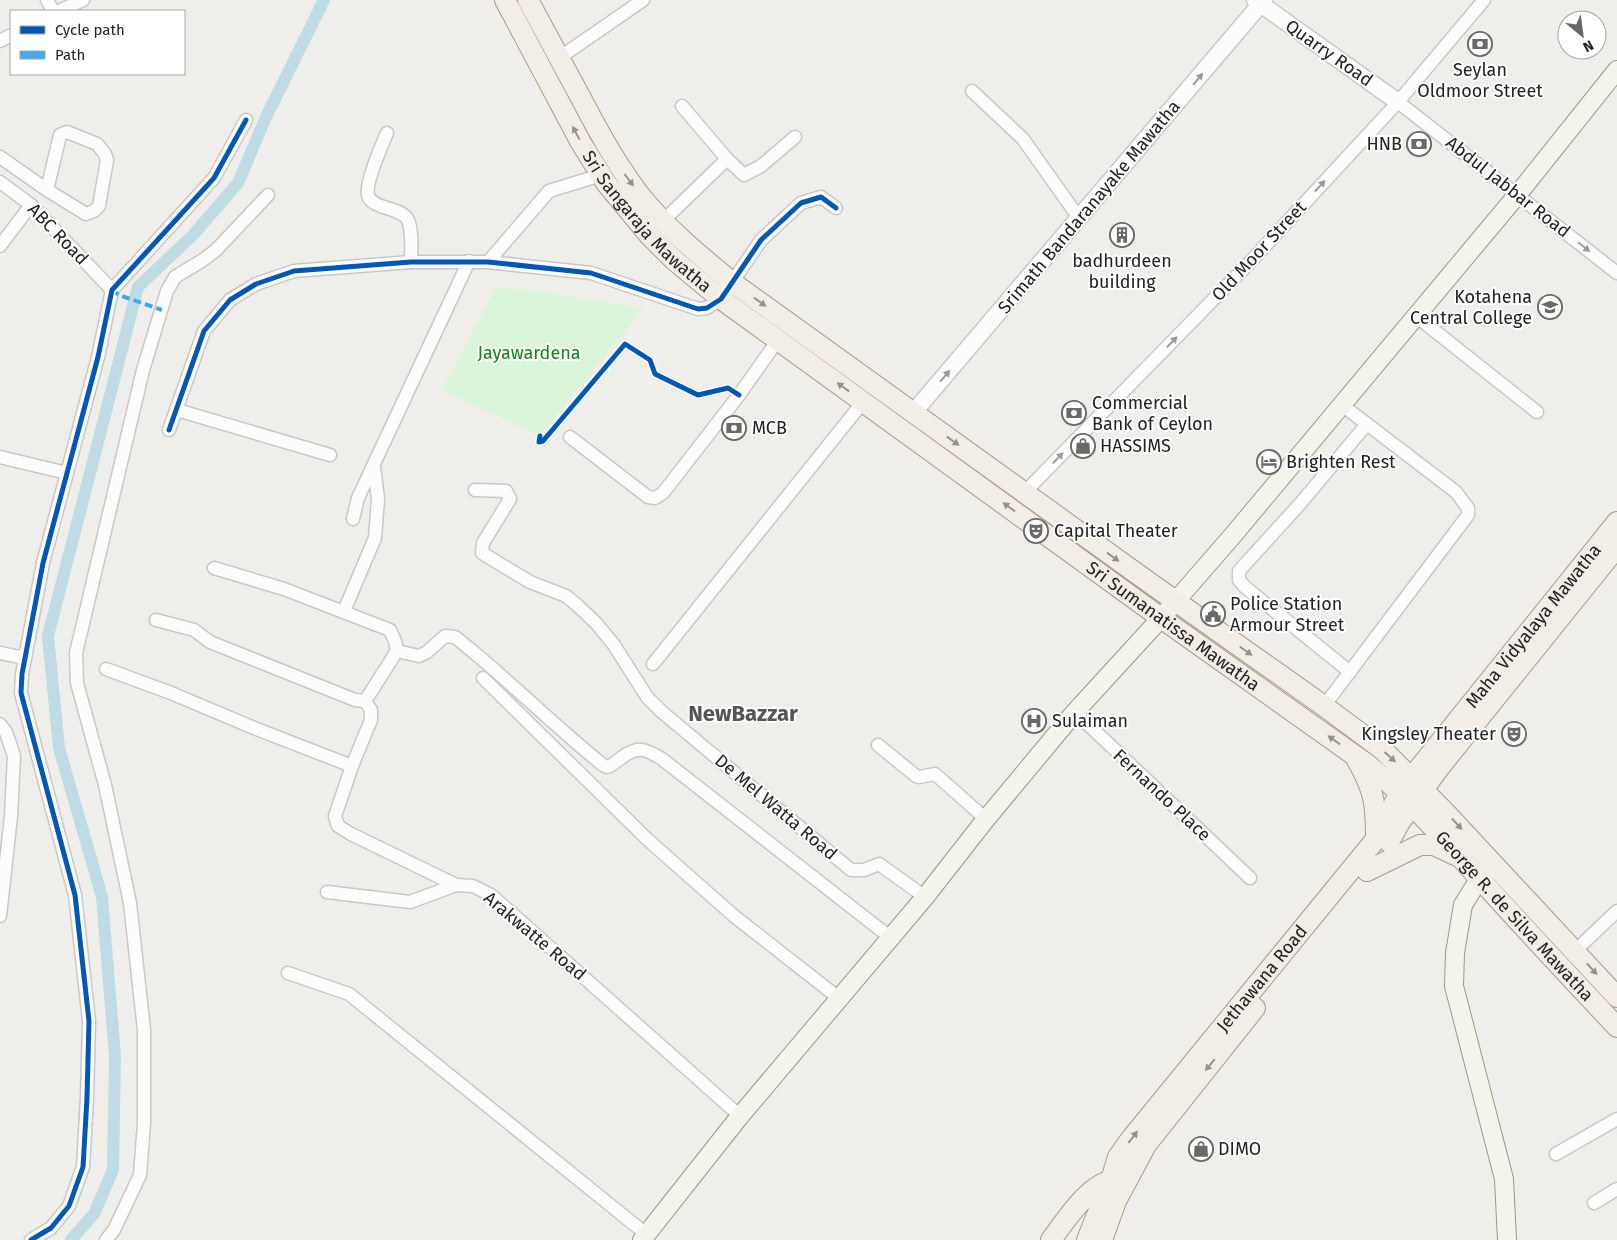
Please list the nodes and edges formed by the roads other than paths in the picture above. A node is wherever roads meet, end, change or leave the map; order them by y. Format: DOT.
graph roads {
  1 [pos="83,0"];
  2 [pos="505,0"];
  3 [pos="528,0"];
  4 [pos="1484,0"];
  5 [pos="640,1"];
  6 [pos="1260,2"];
  7 [pos="61,10"];
  8 [pos="559,58"];
  9 [pos="1617,70"];
  10 [pos="972,91"];
  11 [pos="1398,102"];
  12 [pos="682,106"];
  13 [pos="246,120"];
  14 [pos="387,133"];
  15 [pos="795,138"];
  16 [pos="0,157"];
  17 [pos="727,159"];
  18 [pos="602,175"];
  19 [pos="0,182"];
  20 [pos="47,190"];
  21 [pos="268,194"];
  22 [pos="1518,194"];
  23 [pos="31,205"];
  24 [pos="836,208"];
  25 [pos="1080,218"];
  26 [pos="663,221"];
  27 [pos="0,246"];
  28 [pos="469,261"];
  29 [pos="411,262"];
  30 [pos="488,262"];
  31 [pos="1617,273"];
  32 [pos="733,283"];
  33 [pos="112,290"];
  34 [pos="721,299"];
  35 [pos="1416,316"];
  36 [pos="778,340"];
  37 [pos="863,402"];
  38 [pos="1342,405"];
  39 [pos="176,410"];
  40 [pos="1537,412"];
  41 [pos="913,413"];
  42 [pos="1367,424"];
  43 [pos="896,426"];
  44 [pos="169,430"];
  45 [pos="570,437"];
  46 [pos="330,455"];
  47 [pos="0,457"];
  48 [pos="374,467"];
  49 [pos="67,473"];
  50 [pos="475,490"];
  51 [pos="1024,493"];
  52 [pos="353,519"];
  53 [pos="1617,522"];
  54 [pos="1617,547"];
  55 [pos="214,568"];
  56 [pos="1176,602"];
  57 [pos="344,611"];
  58 [pos="1161,618"];
  59 [pos="156,620"];
  60 [pos="397,651"];
  61 [pos="0,653"];
  62 [pos="25,658"];
  63 [pos="653,664"];
  64 [pos="106,669"];
  65 [pos="1350,672"];
  66 [pos="483,678"];
  67 [pos="365,701"];
  68 [pos="1324,706"];
  69 [pos="1075,712"];
  70 [pos="0,724"];
  71 [pos="878,745"];
  72 [pos="1354,755"];
  73 [pos="352,766"];
  74 [pos="1412,791"];
  75 [pos="986,819"];
  76 [pos="1376,839"];
  77 [pos="1461,858"];
  78 [pos="1494,864"];
  79 [pos="1367,871"];
  80 [pos="1250,878"];
  81 [pos="1479,879"];
  82 [pos="456,885"];
  83 [pos="327,892"];
  84 [pos="925,898"];
  85 [pos="1617,911"];
  86 [pos="0,916"];
  87 [pos="891,938"];
  88 [pos="1575,951"];
  89 [pos="288,973"];
  90 [pos="1617,997"];
  91 [pos="840,999"];
  92 [pos="1617,1027"];
  93 [pos="740,1116"];
  94 [pos="1617,1119"];
  95 [pos="1556,1154"];
  96 [pos="1118,1182"];
  97 [pos="1617,1189"];
  98 [pos="1594,1203"];
  99 [pos="644,1237"];
  100 [pos="31,1240"];
  101 [pos="106,1240"];
  102 [pos="1050,1240"];
  103 [pos="1087,1240"];
  104 [pos="1102,1240"];
  105 [pos="1507,1240"];
  1 -- 7 [label="street"];
  18 -- 2 [label="main road, Sri Sangaraja Mawatha, one-way"];
  3 -- 8 [label="main road, Sri Sangaraja Mawatha"];
  4 -- 11 [label="street, Old Moor Street"];
  5 -- 8 [label="street"];
  6 -- 11 [label="street, Quarry Road"];
  25 -- 6 [label="street, Srimath Bandaranayake Mawatha, one-way"];
  8 -- 26 [label="main road, Sri Sangaraja Mawatha, one-way"];
  9 -- 22 [label="main road"];
  10 -- 25 [label="street"];
  11 -- 22 [label="street, Abdul Jabbar Road"];
  51 -- 11 [label="street, Old Moor Street, one-way"];
  12 -- 17 [label="street"];
  13 -- 33 [label="street"];
  14 -- 29 [label="street"];
  15 -- 17 [label="street"];
  16 -- 20 [label="street"];
  17 -- 26 [label="street"];
  18 -- 30 [label="street"];
  18 -- 34 [label="main road, Sri Sangaraja Mawatha"];
  19 -- 23 [label="street, ABC Road"];
  20 -- 20 [label="street"];
  21 -- 101 [label="street"];
  22 -- 31 [label="street, Abdul Jabbar Road, one-way"];
  22 -- 35 [label="main road"];
  23 -- 27 [label="street"];
  23 -- 33 [label="street, ABC Road"];
  24 -- 32 [label="street"];
  41 -- 25 [label="street, Srimath Bandaranayake Mawatha, one-way"];
  26 -- 32 [label="main road, Sri Sangaraja Mawatha"];
  28 -- 29 [label="street"];
  28 -- 30 [label="street"];
  28 -- 48 [label="street"];
  29 -- 39 [label="street"];
  30 -- 34 [label="street"];
  32 -- 34 [label="street"];
  32 -- 41 [label="main road, Sri Sangaraja Mawatha, one-way"];
  33 -- 49 [label="street"];
  34 -- 36 [label="main road, Sri Sangaraja Mawatha"];
  35 -- 38 [label="main road"];
  35 -- 40 [label="street"];
  37 -- 36 [label="main road, Sri Sangaraja Mawatha, one-way"];
  36 -- 45 [label="street"];
  37 -- 43 [label="main road, Sri Sangaraja Mawatha"];
  37 -- 63 [label="street"];
  38 -- 42 [label="street"];
  38 -- 56 [label="main road"];
  39 -- 44 [label="street"];
  39 -- 46 [label="street"];
  41 -- 51 [label="main road, Sri Sangaraja Mawatha, one-way"];
  42 -- 65 [label="street"];
  42 -- 65 [label="street"];
  58 -- 43 [label="main road, Sri Sumanatissa Mawatha, one-way"];
  47 -- 49 [label="street"];
  48 -- 52 [label="street"];
  48 -- 57 [label="street"];
  49 -- 62 [label="street"];
  50 -- 84 [label="street, De Mel Watta Road"];
  51 -- 56 [label="main road, Sri Sangaraja Mawatha, one-way"];
  53 -- 74 [label="main road, Maha Vidyalaya Mawatha"];
  54 -- 74 [label="main road, Maha Vidyalaya Mawatha"];
  55 -- 57 [label="street"];
  56 -- 58 [label="main road"];
  56 -- 68 [label="main road, Sri Sangaraja Mawatha, one-way"];
  57 -- 60 [label="street"];
  58 -- 69 [label="main road"];
  72 -- 58 [label="main road, Sri Sumanatissa Mawatha, one-way"];
  59 -- 67 [label="street"];
  60 -- 67 [label="street"];
  60 -- 87 [label="street"];
  61 -- 62 [label="street"];
  62 -- 100 [label="street"];
  64 -- 73 [label="street"];
  65 -- 68 [label="street"];
  66 -- 91 [label="street"];
  67 -- 73 [label="street, Arakwatte Road"];
  68 -- 74 [label="main road, Sri Sangaraja Mawatha, one-way"];
  69 -- 75 [label="main road"];
  69 -- 80 [label="street, Fernando Place"];
  70 -- 86 [label="street"];
  71 -- 75 [label="street"];
  72 -- 74 [label="main road, Sri Sumanatissa Mawatha"];
  72 -- 76 [label="main road"];
  73 -- 82 [label="street, Arakwatte Road"];
  74 -- 76 [label="main road, Jethawana Road"];
  74 -- 77 [label="main road, George R. de Silva Mawatha"];
  74 -- 78 [label="main road, George R. de Silva Mawatha, one-way"];
  74 -- 79 [label="main road, Jethawana Road"];
  75 -- 84 [label="main road"];
  96 -- 76 [label="main road, Jethawana Road, one-way"];
  77 -- 79 [label="main road"];
  77 -- 81 [label="main road, George R. de Silva Mawatha"];
  78 -- 81 [label="main road"];
  78 -- 88 [label="main road, George R. de Silva Mawatha"];
  79 -- 96 [label="main road, Jethawana Road, one-way"];
  81 -- 92 [label="main road, George R. de Silva Mawatha"];
  81 -- 105 [label="main road"];
  82 -- 83 [label="street"];
  82 -- 93 [label="street, Arakwatte Road"];
  84 -- 87 [label="main road"];
  85 -- 88 [label="street"];
  87 -- 91 [label="main road"];
  88 -- 90 [label="main road, George R. de Silva Mawatha, one-way"];
  89 -- 99 [label="street"];
  91 -- 93 [label="main road"];
  93 -- 99 [label="main road"];
  94 -- 95 [label="street"];
  96 -- 102 [label="main road"];
  96 -- 103 [label="main road"];
  96 -- 104 [label="main road"];
  97 -- 98 [label="street"];
}
